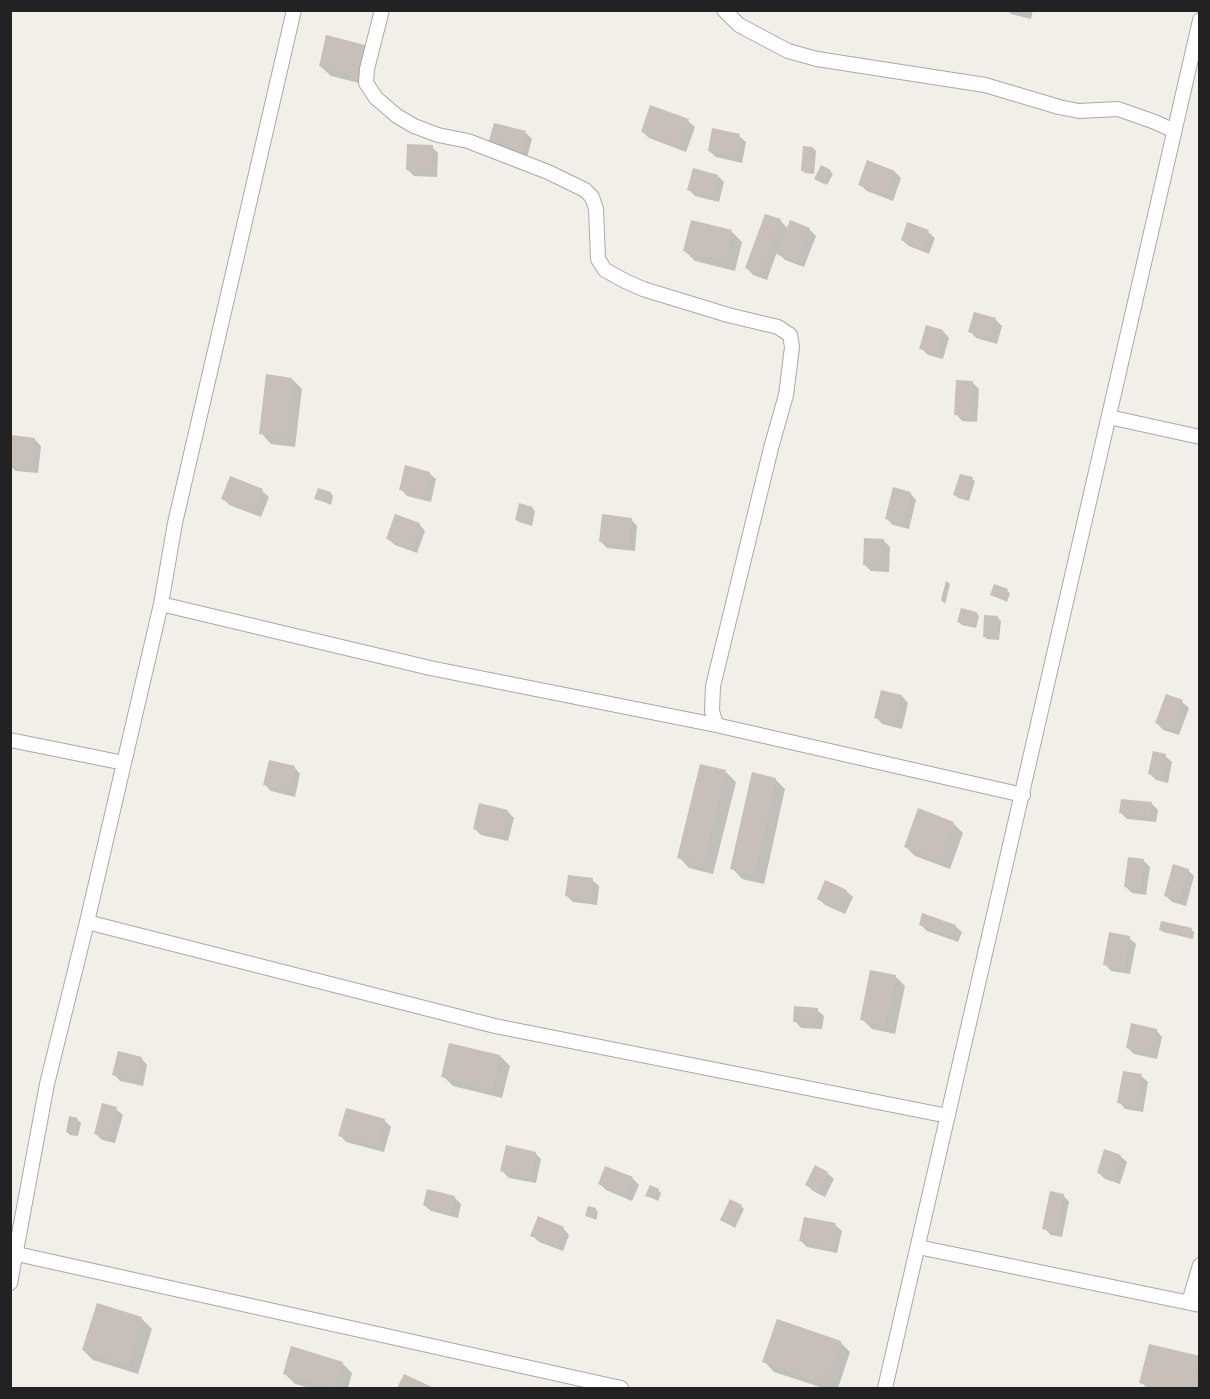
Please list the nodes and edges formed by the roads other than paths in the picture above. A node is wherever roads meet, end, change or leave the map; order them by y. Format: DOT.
graph roads {
  1 [pos="294,10"];
  2 [pos="382,10"];
  3 [pos="724,10"];
  4 [pos="1200,20"];
  5 [pos="1174,131"];
  6 [pos="1109,417"];
  7 [pos="1200,437"];
  8 [pos="161,604"];
  9 [pos="716,725"];
  10 [pos="10,740"];
  11 [pos="124,763"];
  12 [pos="1023,795"];
  13 [pos="87,922"];
  14 [pos="948,1116"];
  15 [pos="918,1247"];
  16 [pos="16,1254"];
  17 [pos="1200,1265"];
  18 [pos="10,1283"];
  19 [pos="1194,1304"];
  20 [pos="621,1389"];
  21 [pos="885,1389"];
  1 -- 8 [label="street"];
  2 -- 9 [label="street"];
  3 -- 5 [label="street"];
  4 -- 5 [label="street"];
  5 -- 6 [label="street"];
  6 -- 7 [label="street"];
  6 -- 12 [label="street"];
  8 -- 9 [label="street"];
  8 -- 11 [label="street"];
  9 -- 12 [label="street"];
  10 -- 11 [label="street"];
  11 -- 13 [label="street"];
  12 -- 14 [label="street"];
  13 -- 14 [label="street"];
  13 -- 16 [label="street"];
  14 -- 15 [label="street"];
  15 -- 19 [label="street"];
  15 -- 21 [label="street"];
  16 -- 18 [label="street"];
  16 -- 20 [label="street"];
  17 -- 19 [label="street"];
}
